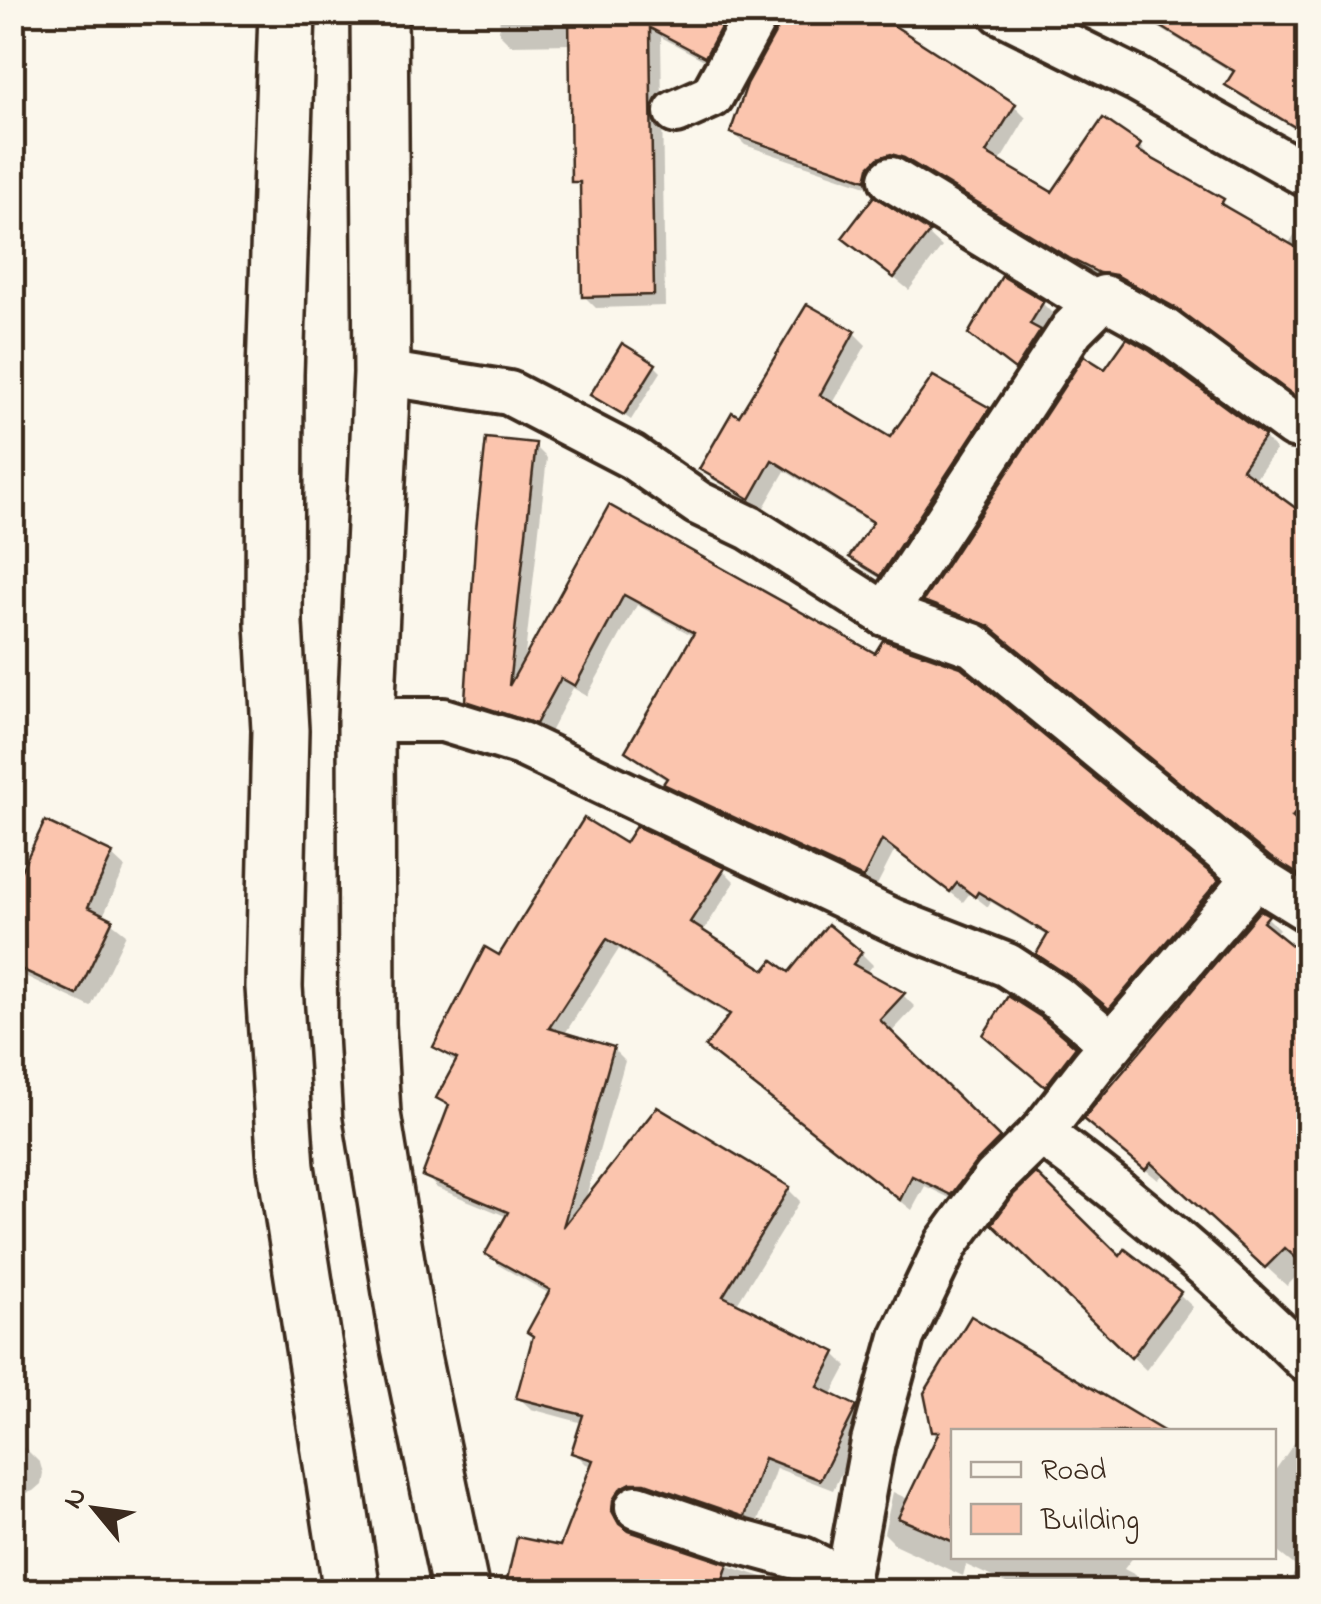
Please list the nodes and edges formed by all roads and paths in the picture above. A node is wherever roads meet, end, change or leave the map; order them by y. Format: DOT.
graph roads {
  1 [pos="287,12"];
  2 [pos="379,12"];
  3 [pos="758,12"];
  4 [pos="1001,12"];
  5 [pos="676,112"];
  6 [pos="1308,176"];
  7 [pos="892,180"];
  8 [pos="1096,304"];
  9 [pos="382,373"];
  10 [pos="1294,426"];
  11 [pos="885,614"];
  12 [pos="366,720"];
  13 [pos="1254,877"];
  14 [pos="1308,910"];
  15 [pos="1112,1044"];
  16 [pos="1041,1134"];
  17 [pos="1308,1362"];
  18 [pos="637,1506"];
  19 [pos="846,1586"];
  20 [pos="352,1592"];
  21 [pos="461,1592"];
  1 -- 20 [label="main road"];
  2 -- 9 [label="main road"];
  3 -- 5 [label="street"];
  4 -- 6 [label="street"];
  7 -- 8 [label="street"];
  8 -- 10 [label="street"];
  8 -- 11 [label="street"];
  9 -- 11 [label="street"];
  9 -- 12 [label="main road"];
  11 -- 13 [label="street"];
  12 -- 15 [label="street"];
  12 -- 21 [label="main road"];
  13 -- 14 [label="street"];
  13 -- 15 [label="street"];
  15 -- 16 [label="street"];
  16 -- 17 [label="street"];
  16 -- 19 [label="street"];
  18 -- 19 [label="street"];
}
